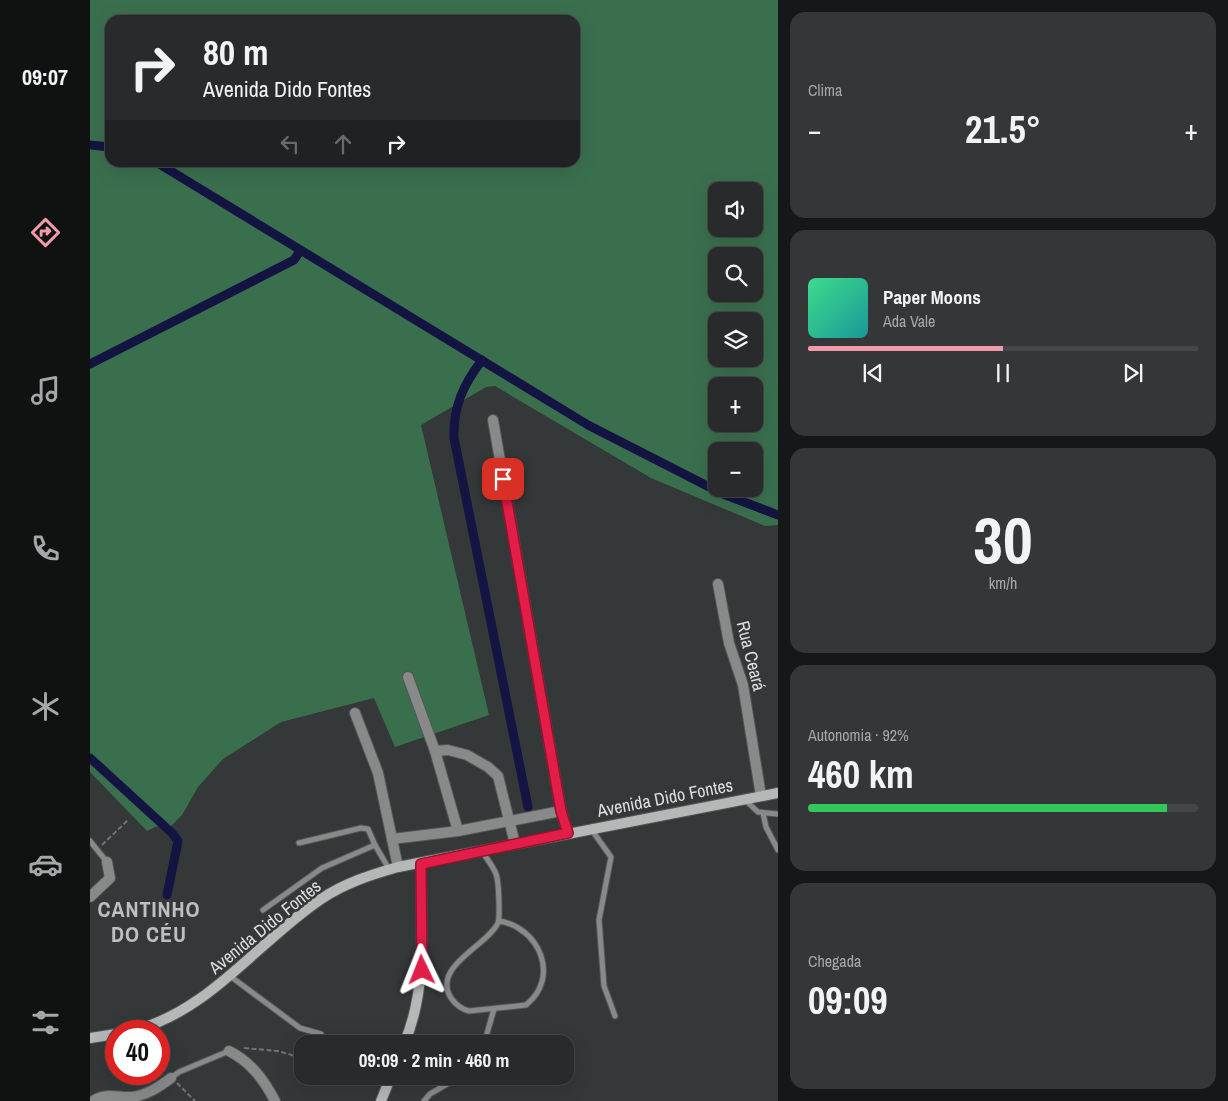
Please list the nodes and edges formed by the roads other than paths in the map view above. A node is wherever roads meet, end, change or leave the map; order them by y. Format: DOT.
graph roads {
  1 [pos="493,420"];
  2 [pos="718,584"];
  3 [pos="408,677"];
  4 [pos="355,713"];
  5 [pos="435,751"];
  6 [pos="778,792"];
  7 [pos="761,796"];
  8 [pos="744,799"];
  9 [pos="561,811"];
  10 [pos="763,813"];
  11 [pos="778,814"];
  12 [pos="508,820"];
  13 [pos="591,829"];
  14 [pos="458,831"];
  15 [pos="568,833"];
  16 [pos="392,839"];
  17 [pos="90,841"];
  18 [pos="299,842"];
  19 [pos="515,844"];
  20 [pos="375,845"];
  21 [pos="778,850"];
  22 [pos="482,851"];
  23 [pos="107,862"];
  24 [pos="421,864"];
  25 [pos="394,868"];
  26 [pos="90,897"];
  27 [pos="263,910"];
  28 [pos="499,921"];
  29 [pos="230,976"];
  30 [pos="494,1009"];
  31 [pos="615,1016"];
  32 [pos="167,1020"];
  33 [pos="321,1034"];
  34 [pos="407,1035"];
  35 [pos="487,1035"];
  36 [pos="105,1036"];
  37 [pos="90,1038"];
  38 [pos="229,1051"];
  39 [pos="171,1078"];
  40 [pos="387,1085"];
  41 [pos="446,1085"];
  42 [pos="93,1101"];
  43 [pos="275,1101"];
  44 [pos="380,1101"];
  45 [pos="424,1101"];
  1 -- 9 [label="street"];
  2 -- 7 [label="street, Rua Ceará"];
  3 -- 5 [label="street"];
  4 -- 16 [label="street"];
  5 -- 12 [label="street"];
  5 -- 14 [label="street"];
  6 -- 7 [label="street, Avenida Dido Fontes"];
  7 -- 8 [label="street, Avenida Dido Fontes"];
  8 -- 10 [label="lane"];
  8 -- 13 [label="street, Avenida Dido Fontes"];
  9 -- 12 [label="street"];
  9 -- 15 [label="street"];
  10 -- 11 [label="lane"];
  10 -- 21 [label="lane"];
  12 -- 14 [label="street"];
  12 -- 19 [label="street"];
  13 -- 15 [label="street, Avenida Dido Fontes"];
  13 -- 31 [label="lane"];
  14 -- 16 [label="street"];
  15 -- 19 [label="street, Avenida Dido Fontes"];
  16 -- 25 [label="street"];
  17 -- 23 [label="lane"];
  18 -- 20 [label="lane"];
  19 -- 22 [label="street, Avenida Dido Fontes"];
  20 -- 25 [label="lane"];
  20 -- 27 [label="lane"];
  22 -- 24 [label="street, Avenida Dido Fontes"];
  22 -- 28 [label="lane"];
  23 -- 26 [label="street"];
  24 -- 25 [label="street, Avenida Dido Fontes"];
  24 -- 34 [label="street"];
  25 -- 29 [label="street, Avenida Dido Fontes"];
  28 -- 30 [label="lane"];
  28 -- 30 [label="lane"];
  29 -- 32 [label="street, Avenida Dido Fontes"];
  29 -- 33 [label="lane"];
  30 -- 35 [label="lane"];
  36 -- 37 [label="street"];
  38 -- 39 [label="lane"];
  38 -- 43 [label="street"];
  39 -- 42 [label="street"];
  40 -- 44 [label="street"];
  41 -- 45 [label="lane"];
}
